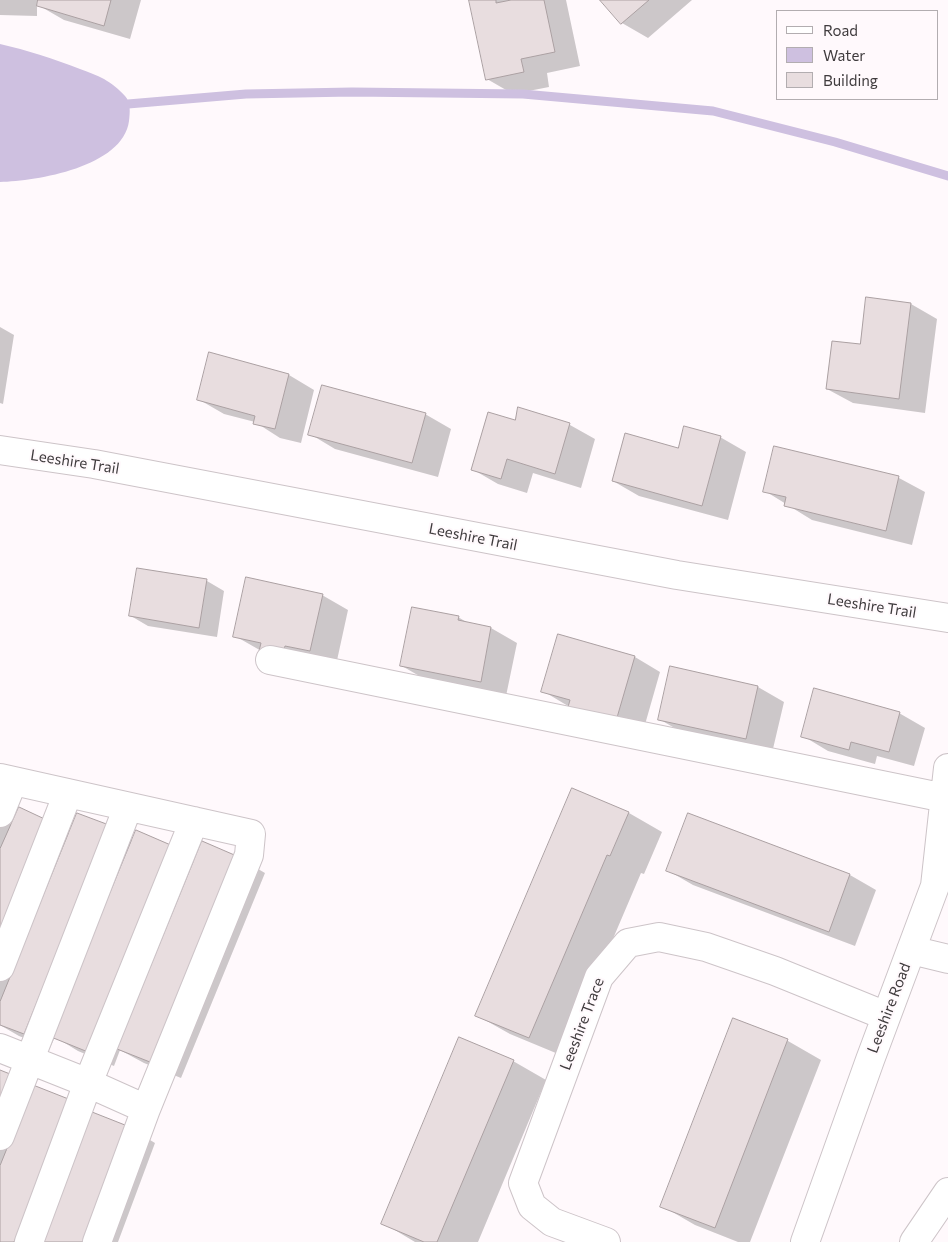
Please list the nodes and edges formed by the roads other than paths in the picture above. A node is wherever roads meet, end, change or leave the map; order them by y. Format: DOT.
graph roads {
  1 [pos="0,450"];
  2 [pos="948,618"];
  3 [pos="270,660"];
  4 [pos="948,768"];
  5 [pos="6,779"];
  6 [pos="68,793"];
  7 [pos="945,798"];
  8 [pos="128,807"];
  9 [pos="0,813"];
  10 [pos="194,821"];
  11 [pos="911,950"];
  12 [pos="948,959"];
  13 [pos="0,967"];
  14 [pos="886,1016"];
  15 [pos="0,1048"];
  16 [pos="31,1060"];
  17 [pos="88,1084"];
  18 [pos="146,1109"];
  19 [pos="0,1136"];
  20 [pos="948,1192"];
  21 [pos="29,1242"];
  22 [pos="97,1242"];
  23 [pos="606,1242"];
  24 [pos="805,1242"];
  25 [pos="914,1242"];
  1 -- 2 [label="street, Leeshire Trail"];
  3 -- 7 [label="street"];
  4 -- 7 [label="street, Leeshire Road"];
  5 -- 6 [label="street"];
  5 -- 9 [label="street"];
  6 -- 8 [label="street"];
  6 -- 13 [label="street"];
  7 -- 11 [label="street, Leeshire Road"];
  8 -- 10 [label="street"];
  8 -- 16 [label="street"];
  10 -- 17 [label="street"];
  10 -- 18 [label="street"];
  11 -- 12 [label="street"];
  11 -- 14 [label="street, Leeshire Road"];
  14 -- 23 [label="street, Leeshire Trace"];
  14 -- 24 [label="street, Leeshire Road"];
  15 -- 16 [label="street"];
  16 -- 17 [label="street"];
  16 -- 19 [label="street"];
  17 -- 18 [label="street"];
  17 -- 21 [label="street"];
  18 -- 22 [label="street"];
  20 -- 25 [label="street"];
}
